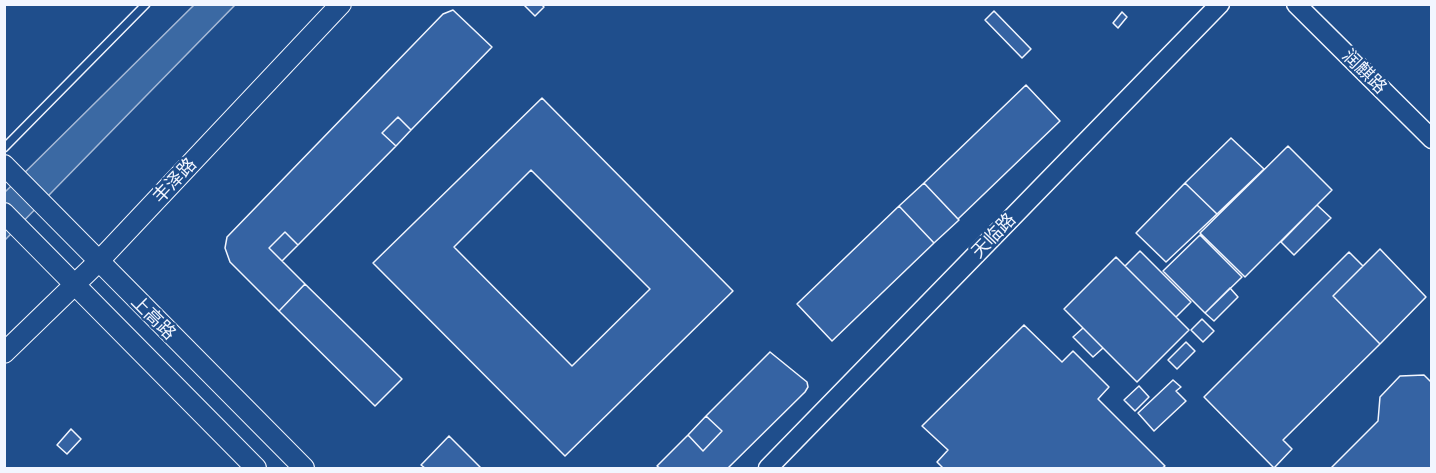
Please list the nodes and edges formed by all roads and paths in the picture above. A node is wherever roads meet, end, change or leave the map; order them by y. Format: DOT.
graph roads {
  1 [pos="146,4"];
  2 [pos="341,4"];
  3 [pos="1220,4"];
  4 [pos="1296,4"];
  5 [pos="1431,139"];
  6 [pos="4,148"];
  7 [pos="4,165"];
  8 [pos="4,213"];
  9 [pos="98,262"];
  10 [pos="74,286"];
  11 [pos="4,353"];
  12 [pos="256,468"];
  13 [pos="304,468"];
  14 [pos="768,468"];
  1 -- 6 [label="lane"];
  2 -- 9 [label="main road, 丰泽路"];
  3 -- 14 [label="street, 天临路"];
  4 -- 5 [label="street, 润麒路"];
  7 -- 9 [label="main road, 上高路"];
  8 -- 10 [label="main road, 上高路"];
  9 -- 10 [label="main road, 丰泽路"];
  9 -- 13 [label="main road, 上高路"];
  10 -- 11 [label="main road, 丰泽路"];
  10 -- 12 [label="main road, 上高路"];
}
